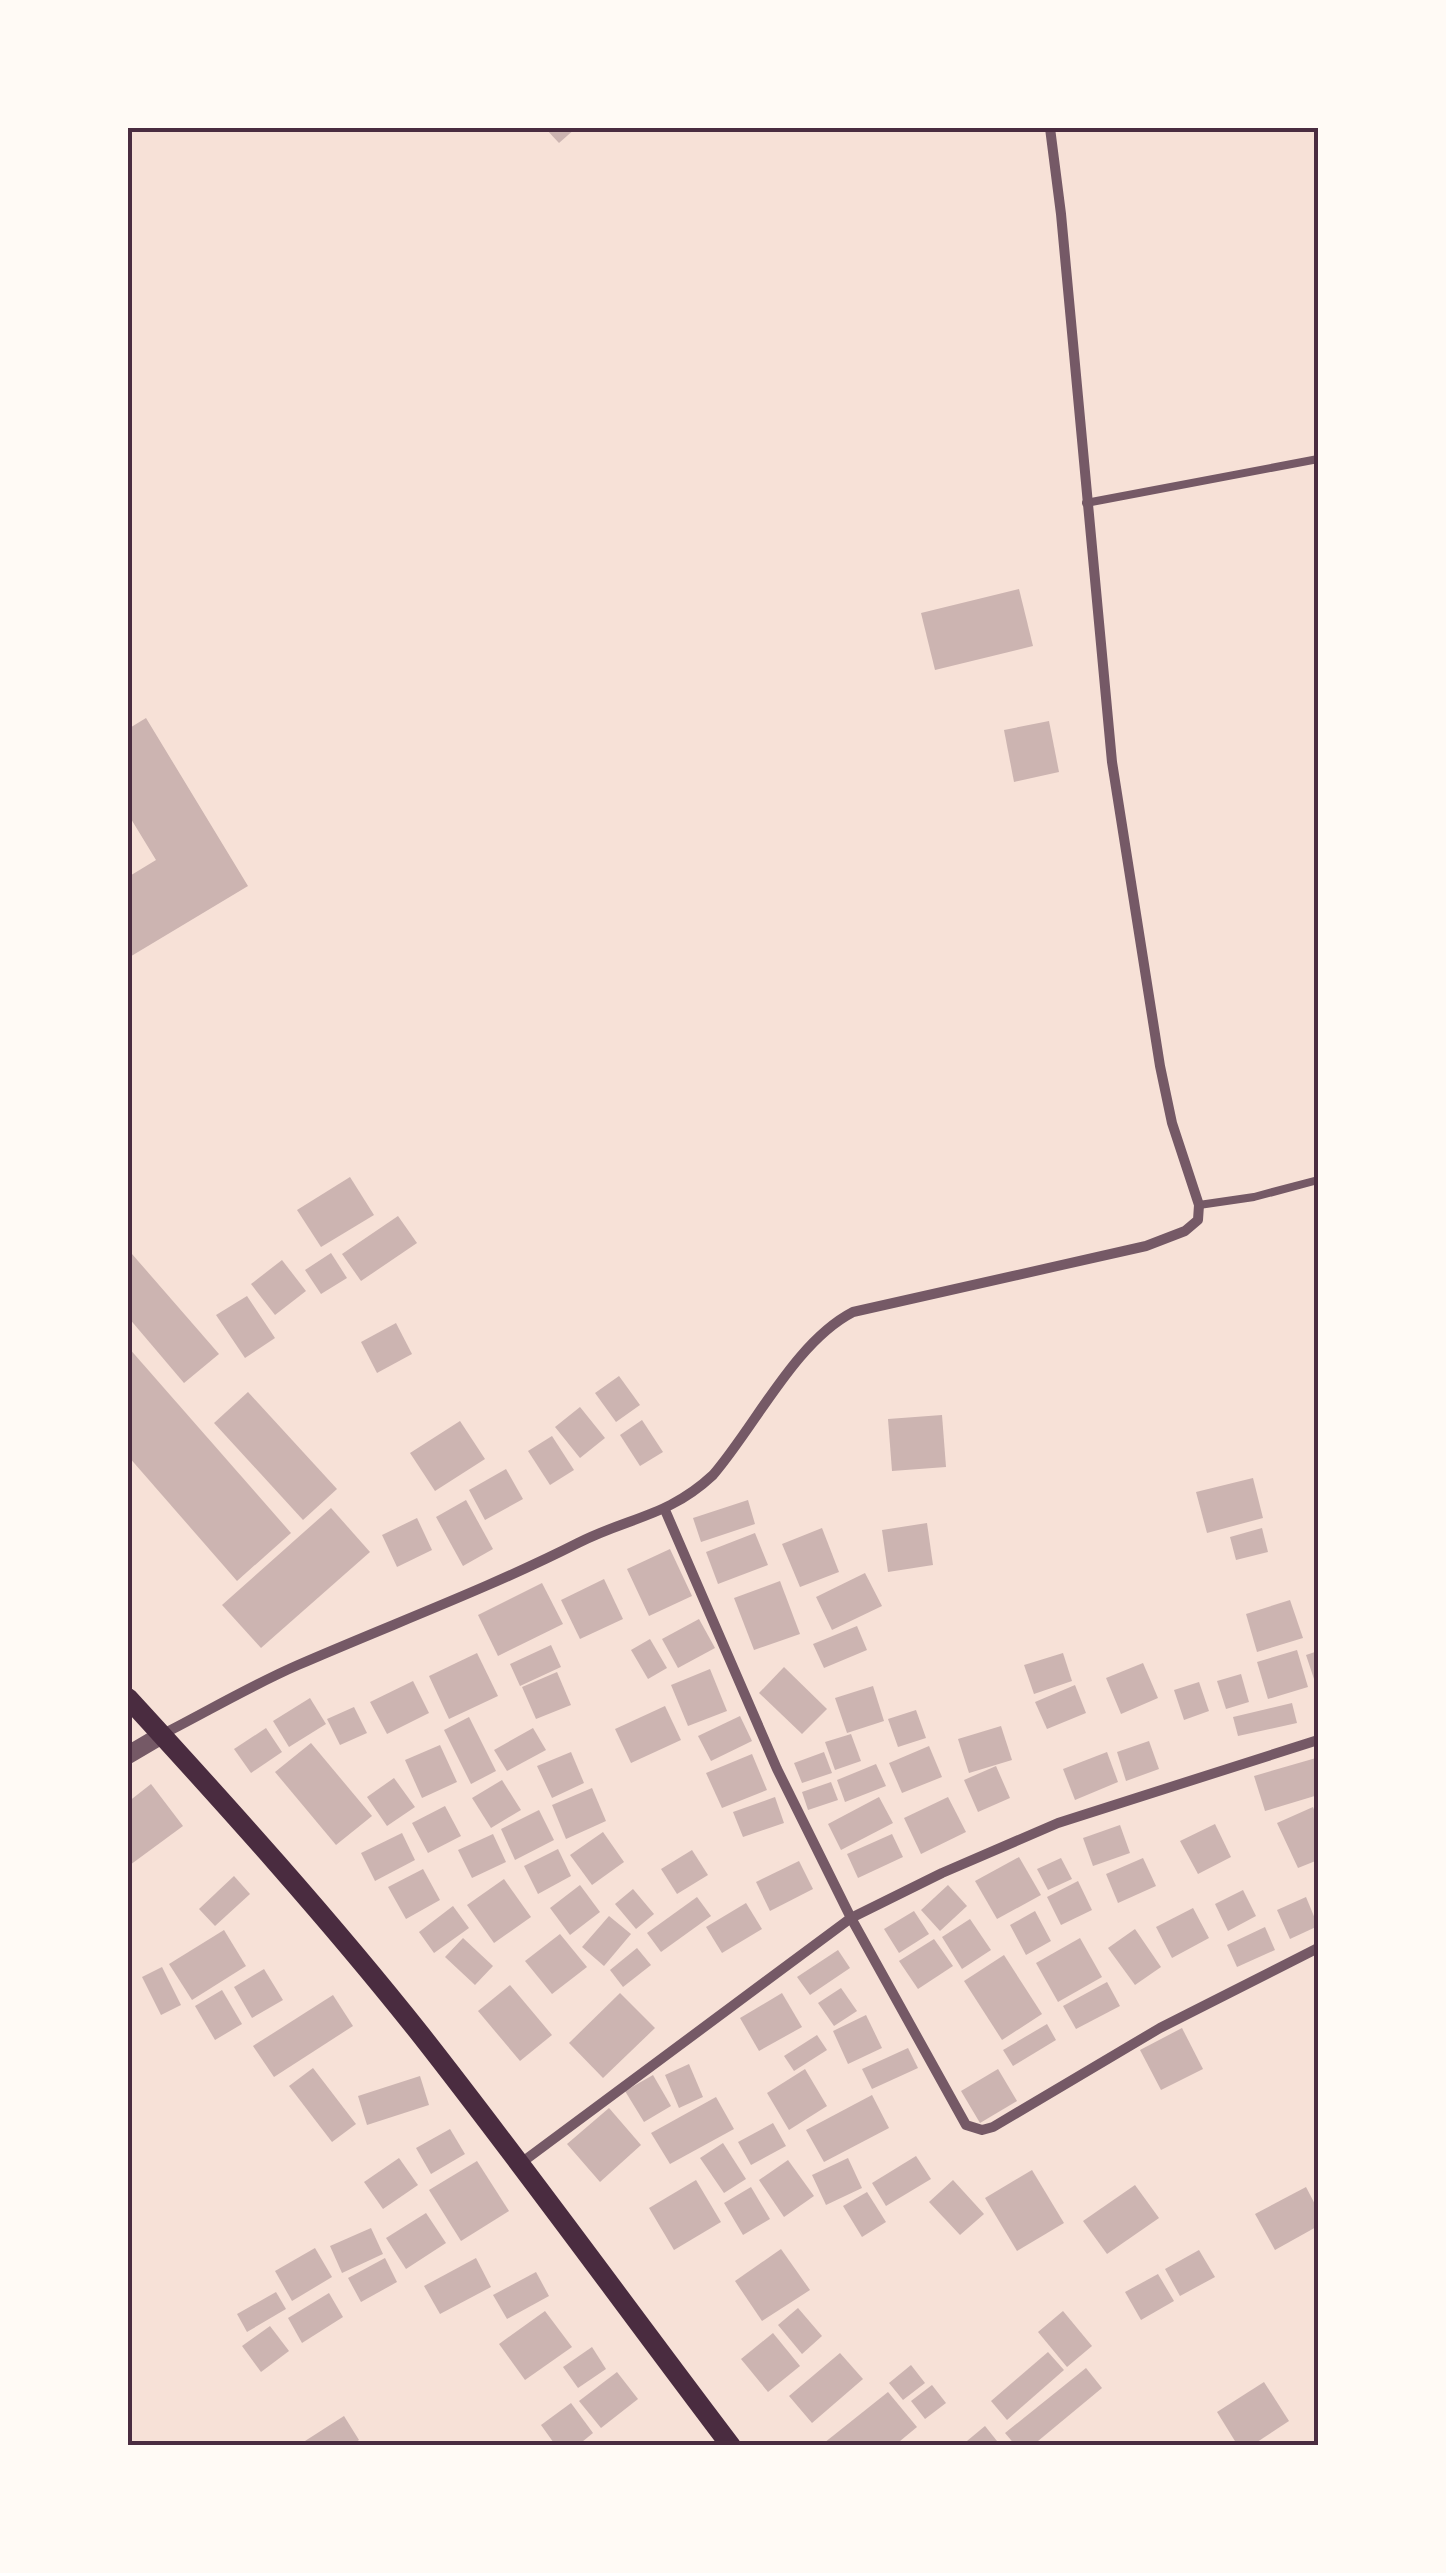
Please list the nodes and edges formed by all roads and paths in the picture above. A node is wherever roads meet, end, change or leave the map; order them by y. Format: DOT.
graph roads {
  1 [pos="1050,128"];
  2 [pos="1318,460"];
  3 [pos="1086,503"];
  4 [pos="1318,1180"];
  5 [pos="1199,1206"];
  6 [pos="664,1510"];
  7 [pos="128,1698"];
  8 [pos="162,1735"];
  9 [pos="1318,1740"];
  10 [pos="128,1755"];
  11 [pos="851,1918"];
  12 [pos="1318,1948"];
  13 [pos="521,2163"];
  14 [pos="731,2446"];
  1 -- 3 [label="street"];
  2 -- 3 [label="lane"];
  3 -- 5 [label="street"];
  4 -- 5 [label="lane"];
  5 -- 6 [label="street"];
  6 -- 8 [label="street"];
  6 -- 11 [label="street"];
  7 -- 8 [label="main road"];
  8 -- 10 [label="street"];
  8 -- 13 [label="main road"];
  9 -- 11 [label="street"];
  11 -- 12 [label="street"];
  11 -- 13 [label="street"];
  13 -- 14 [label="main road"];
}
